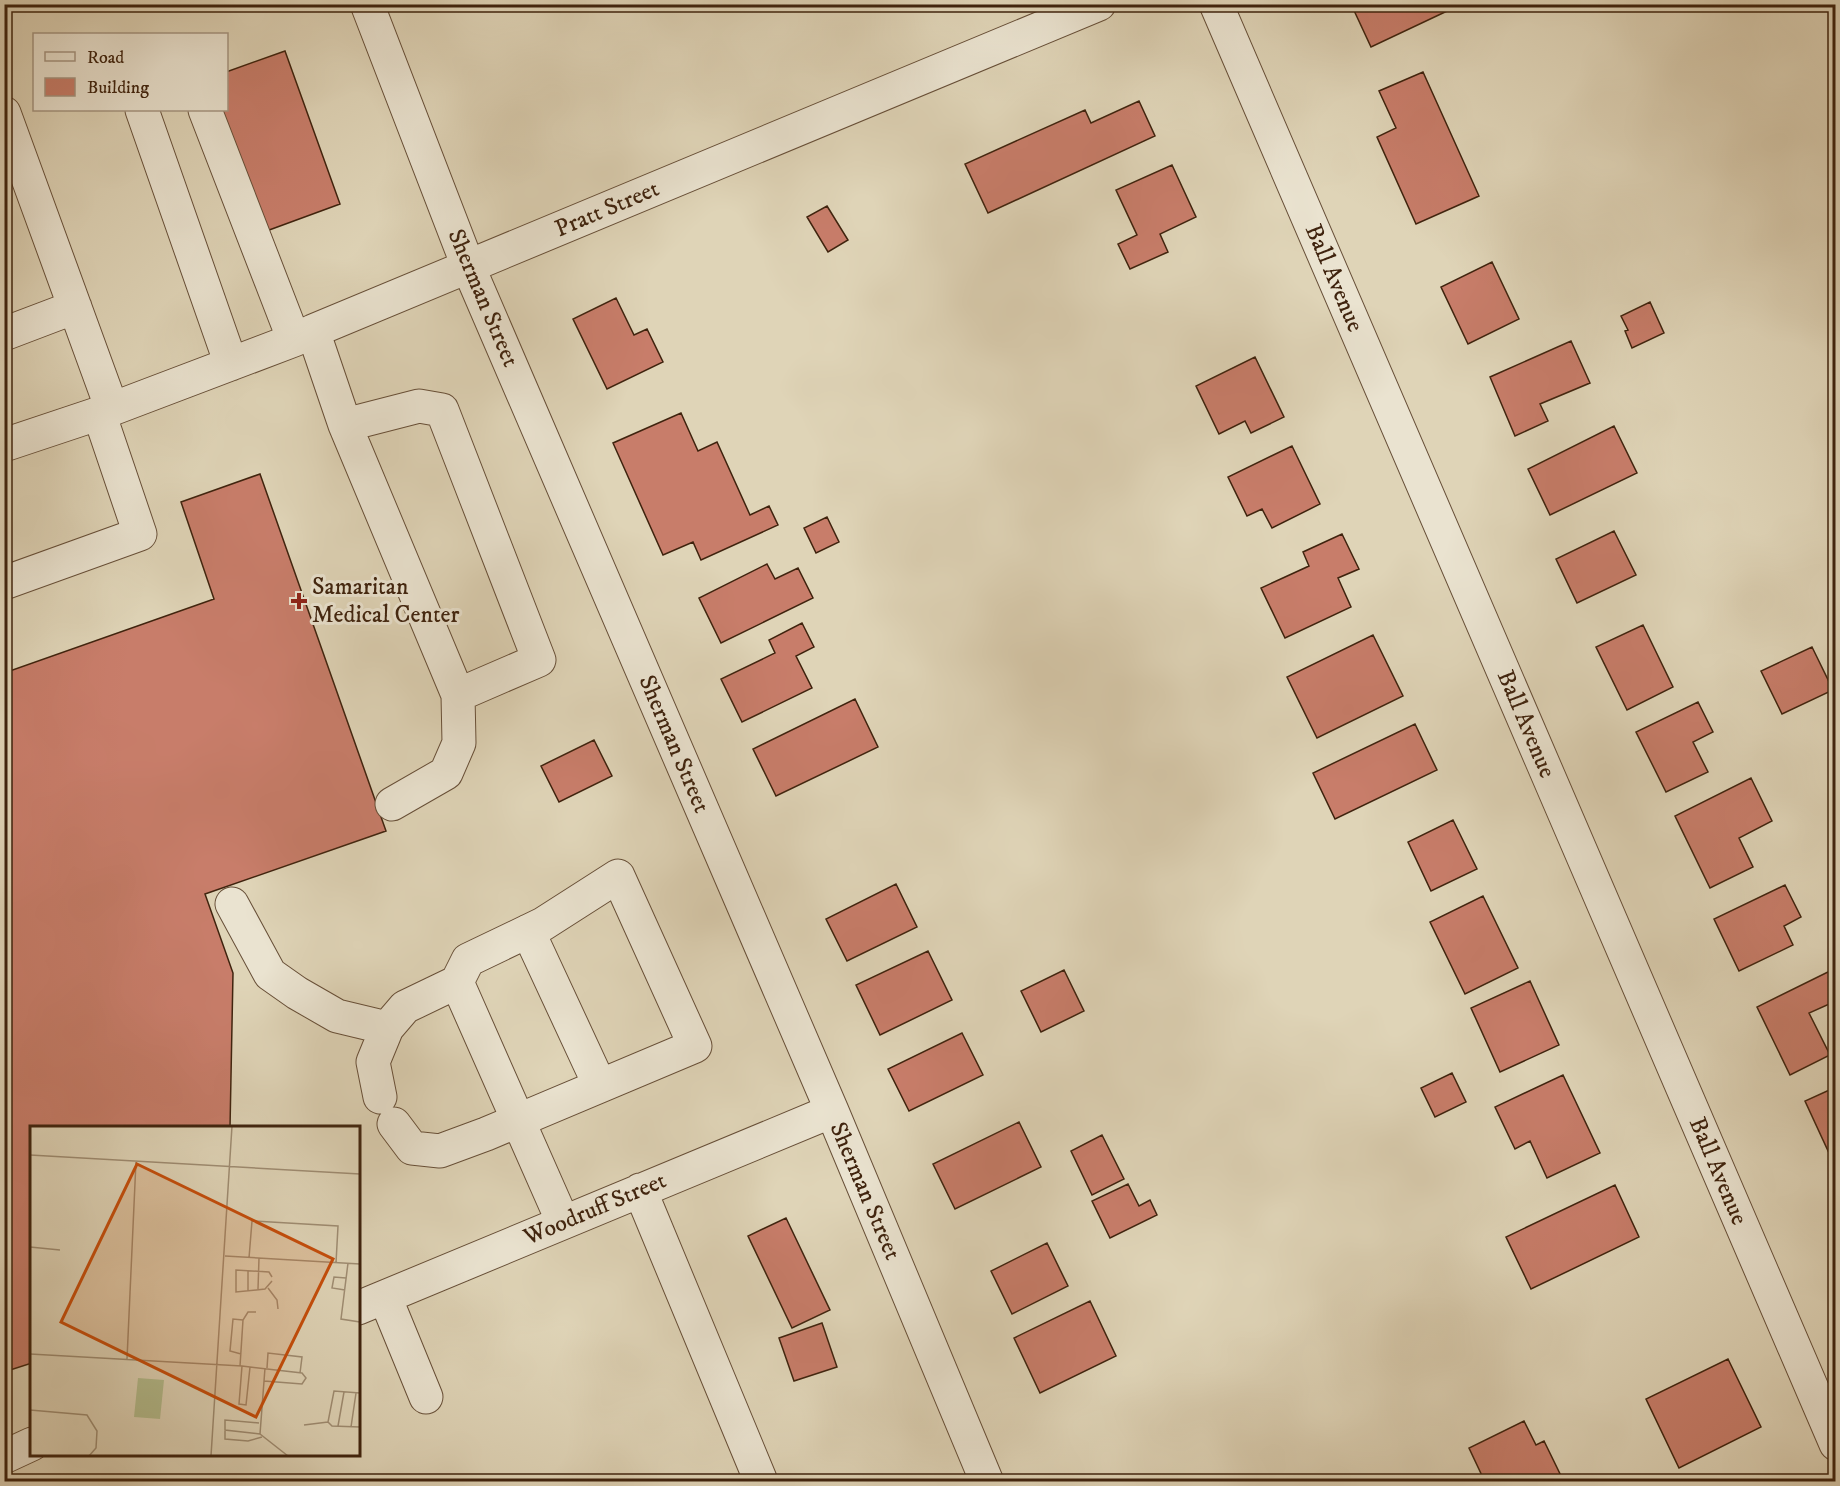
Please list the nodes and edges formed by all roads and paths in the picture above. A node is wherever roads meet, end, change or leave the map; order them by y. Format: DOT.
graph roads {
  1 [pos="367,4"];
  2 [pos="1100,4"];
  3 [pos="1216,4"];
  4 [pos="142,111"];
  5 [pos="205,111"];
  6 [pos="4,112"];
  7 [pos="468,266"];
  8 [pos="75,307"];
  9 [pos="4,334"];
  10 [pos="303,335"];
  11 [pos="231,364"];
  12 [pos="106,411"];
  13 [pos="345,425"];
  14 [pos="4,445"];
  15 [pos="4,583"];
  16 [pos="458,695"];
  17 [pos="392,804"];
  18 [pos="232,904"];
  19 [pos="528,931"];
  20 [pos="457,982"];
  21 [pos="387,1028"];
  22 [pos="600,1086"];
  23 [pos="831,1111"];
  24 [pos="519,1120"];
  25 [pos="640,1190"];
  26 [pos="563,1222"];
  27 [pos="372,1302"];
  28 [pos="426,1397"];
  29 [pos="1836,1444"];
  30 [pos="30,1445"];
  31 [pos="4,1456"];
  32 [pos="754,1482"];
  33 [pos="987,1482"];
  1 -- 7 [label="street, Sherman Street"];
  2 -- 7 [label="street, Pratt Street"];
  3 -- 29 [label="street, Ball Avenue"];
  4 -- 11 [label="street"];
  5 -- 10 [label="street"];
  6 -- 8 [label="street"];
  7 -- 10 [label="street, Pratt Street"];
  7 -- 23 [label="street, Sherman Street"];
  8 -- 9 [label="street"];
  8 -- 12 [label="street"];
  10 -- 11 [label="street, Pratt Street"];
  10 -- 13 [label="street"];
  11 -- 12 [label="street, Pratt Street"];
  12 -- 14 [label="street, Pratt Street"];
  12 -- 15 [label="street"];
  13 -- 16 [label="street"];
  13 -- 16 [label="street"];
  16 -- 17 [label="street"];
  18 -- 21 [label="street"];
  19 -- 20 [label="street"];
  19 -- 22 [label="street"];
  19 -- 22 [label="street"];
  20 -- 21 [label="street"];
  20 -- 24 [label="street"];
  21 -- 24 [label="street"];
  22 -- 24 [label="street"];
  23 -- 25 [label="street, Woodruff Street"];
  23 -- 33 [label="street, Sherman Street"];
  24 -- 26 [label="street"];
  25 -- 26 [label="street, Woodruff Street"];
  25 -- 32 [label="street"];
  26 -- 27 [label="street, Woodruff Street"];
  27 -- 28 [label="street"];
  30 -- 31 [label="street"];
}
